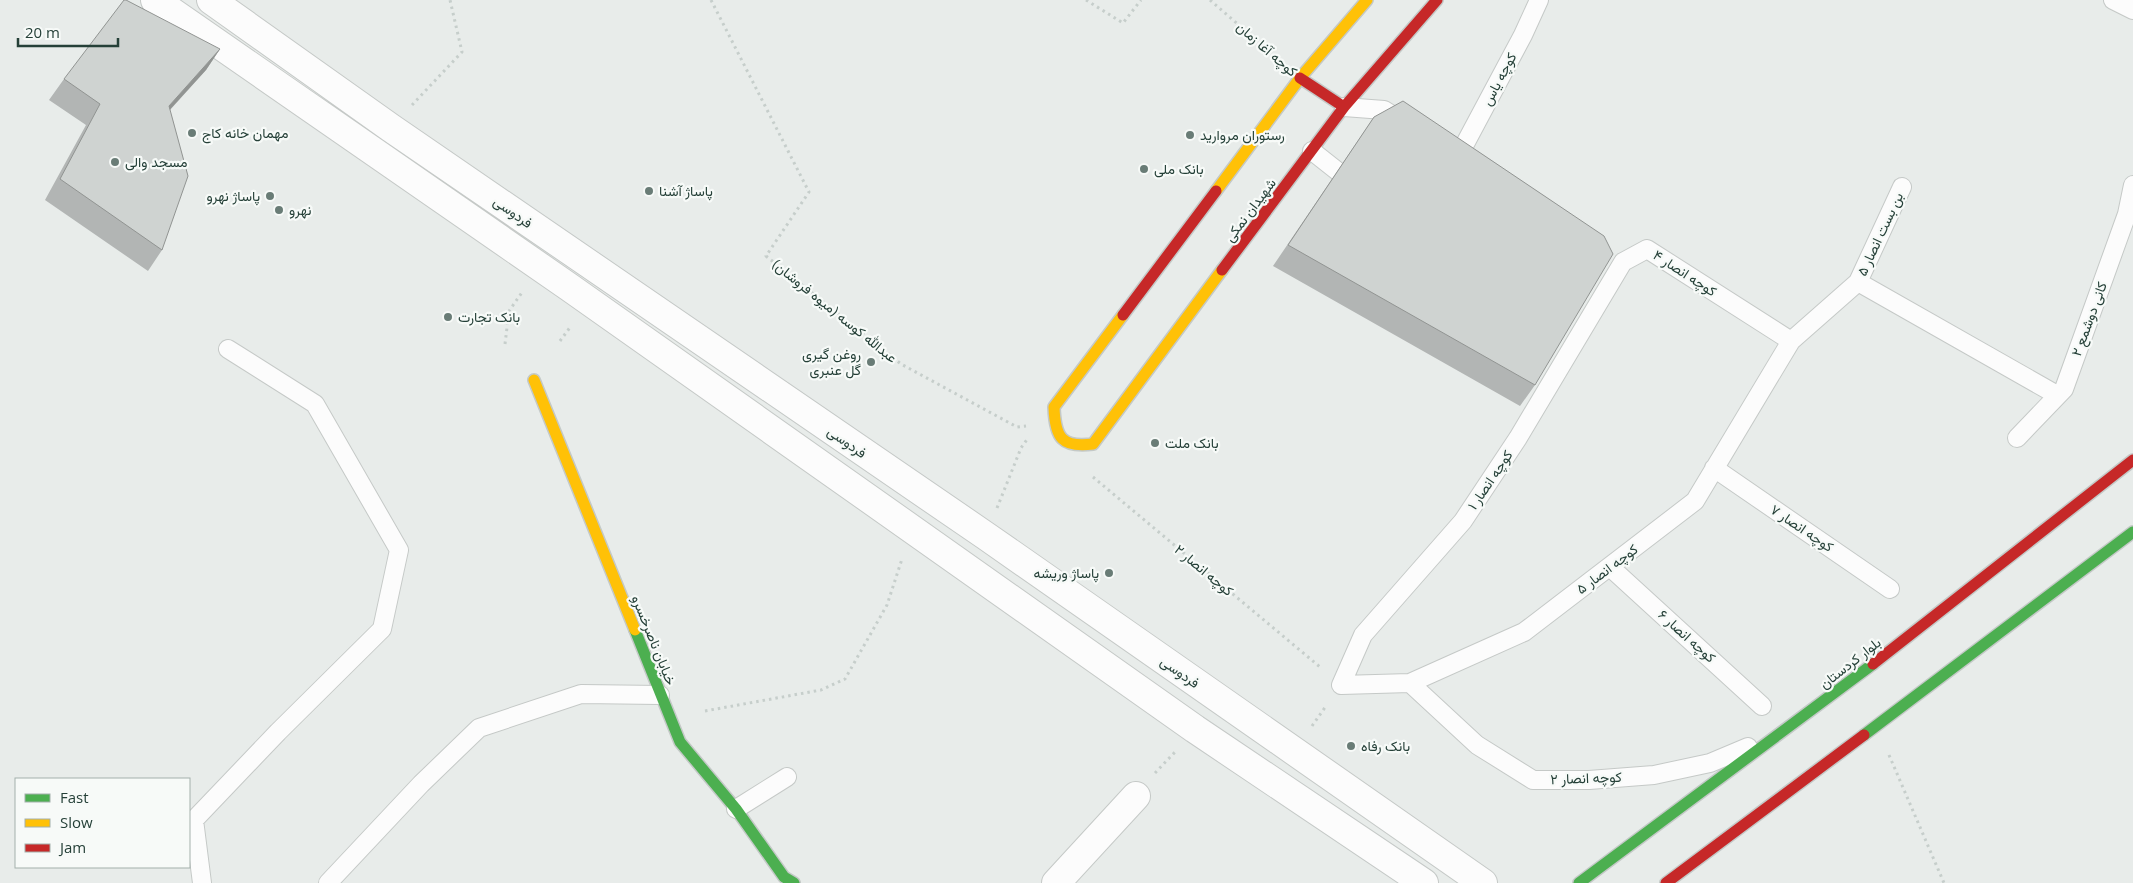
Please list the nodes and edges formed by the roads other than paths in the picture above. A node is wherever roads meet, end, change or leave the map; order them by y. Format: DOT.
graph roads {
  1 [pos="155,0"];
  2 [pos="211,0"];
  3 [pos="1367,0"];
  4 [pos="1438,0"];
  5 [pos="1539,0"];
  6 [pos="2113,0"];
  7 [pos="2133,10"];
  8 [pos="1300,78"];
  9 [pos="1344,107"];
  10 [pos="1417,131"];
  11 [pos="1441,146"];
  12 [pos="1312,151"];
  13 [pos="1458,157"];
  14 [pos="1474,167"];
  15 [pos="2133,185"];
  16 [pos="1902,187"];
  17 [pos="1367,193"];
  18 [pos="1606,252"];
  19 [pos="1623,262"];
  20 [pos="1858,282"];
  21 [pos="1791,341"];
  22 [pos="228,349"];
  23 [pos="534,380"];
  24 [pos="2057,395"];
  25 [pos="2017,438"];
  26 [pos="2133,460"];
  27 [pos="1714,468"];
  28 [pos="2133,532"];
  29 [pos="1610,567"];
  30 [pos="1890,589"];
  31 [pos="1410,683"];
  32 [pos="1341,685"];
  33 [pos="660,695"];
  34 [pos="1762,706"];
  35 [pos="1788,730"];
  36 [pos="787,778"];
  37 [pos="1136,796"];
  38 [pos="736,809"];
  39 [pos="202,883"];
  40 [pos="328,883"];
  41 [pos="794,883"];
  42 [pos="1056,883"];
  43 [pos="1424,883"];
  44 [pos="1483,883"];
  45 [pos="1579,883"];
  46 [pos="1666,883"];
  1 -- 43 [label="street"];
  2 -- 44 [label="street, فردوسی"];
  3 -- 8 [label="main road"];
  4 -- 9 [label="main road, شهیدان نمکی"];
  5 -- 13 [label="lane, کوچه یاس"];
  6 -- 7 [label="lane"];
  8 -- 9 [label="main road"];
  8 -- 12 [label="main road, شهیدان نمکی"];
  9 -- 10 [label="lane"];
  9 -- 12 [label="main road, شهیدان نمکی"];
  11 -- 13 [label="lane"];
  12 -- 17 [label="lane"];
  13 -- 14 [label="lane"];
  15 -- 24 [label="lane, کانی دوشمع ۲"];
  16 -- 20 [label="lane, بن بست انصار ۵"];
  18 -- 19 [label="lane"];
  19 -- 21 [label="lane, کوچه انصار ۴"];
  19 -- 32 [label="lane, کوچه انصار ۱"];
  20 -- 21 [label="lane, بن بست انصار ۵"];
  20 -- 24 [label="lane"];
  21 -- 27 [label="lane, کوچه انصار ۵"];
  22 -- 39 [label="lane"];
  23 -- 33 [label="main road, خیابان ناصرخسرو"];
  24 -- 25 [label="lane, کانی دوشمع ۲"];
  26 -- 35 [label="main road, بلوار کردستان"];
  27 -- 29 [label="lane, کوچه انصار ۵"];
  27 -- 30 [label="lane, کوچه انصار ۷"];
  28 -- 46 [label="main road"];
  29 -- 31 [label="lane, کوچه انصار ۵"];
  29 -- 34 [label="lane, کوچه انصار ۶"];
  31 -- 32 [label="lane, کوچه انصار ۵"];
  31 -- 35 [label="lane, کوچه انصار ۲"];
  33 -- 38 [label="main road, خیابان ناصرخسرو"];
  33 -- 40 [label="lane"];
  35 -- 45 [label="main road, بلوار کردستان"];
  36 -- 38 [label="lane"];
  37 -- 42 [label="street"];
  38 -- 41 [label="main road, خیابان ناصرخسرو"];
}
